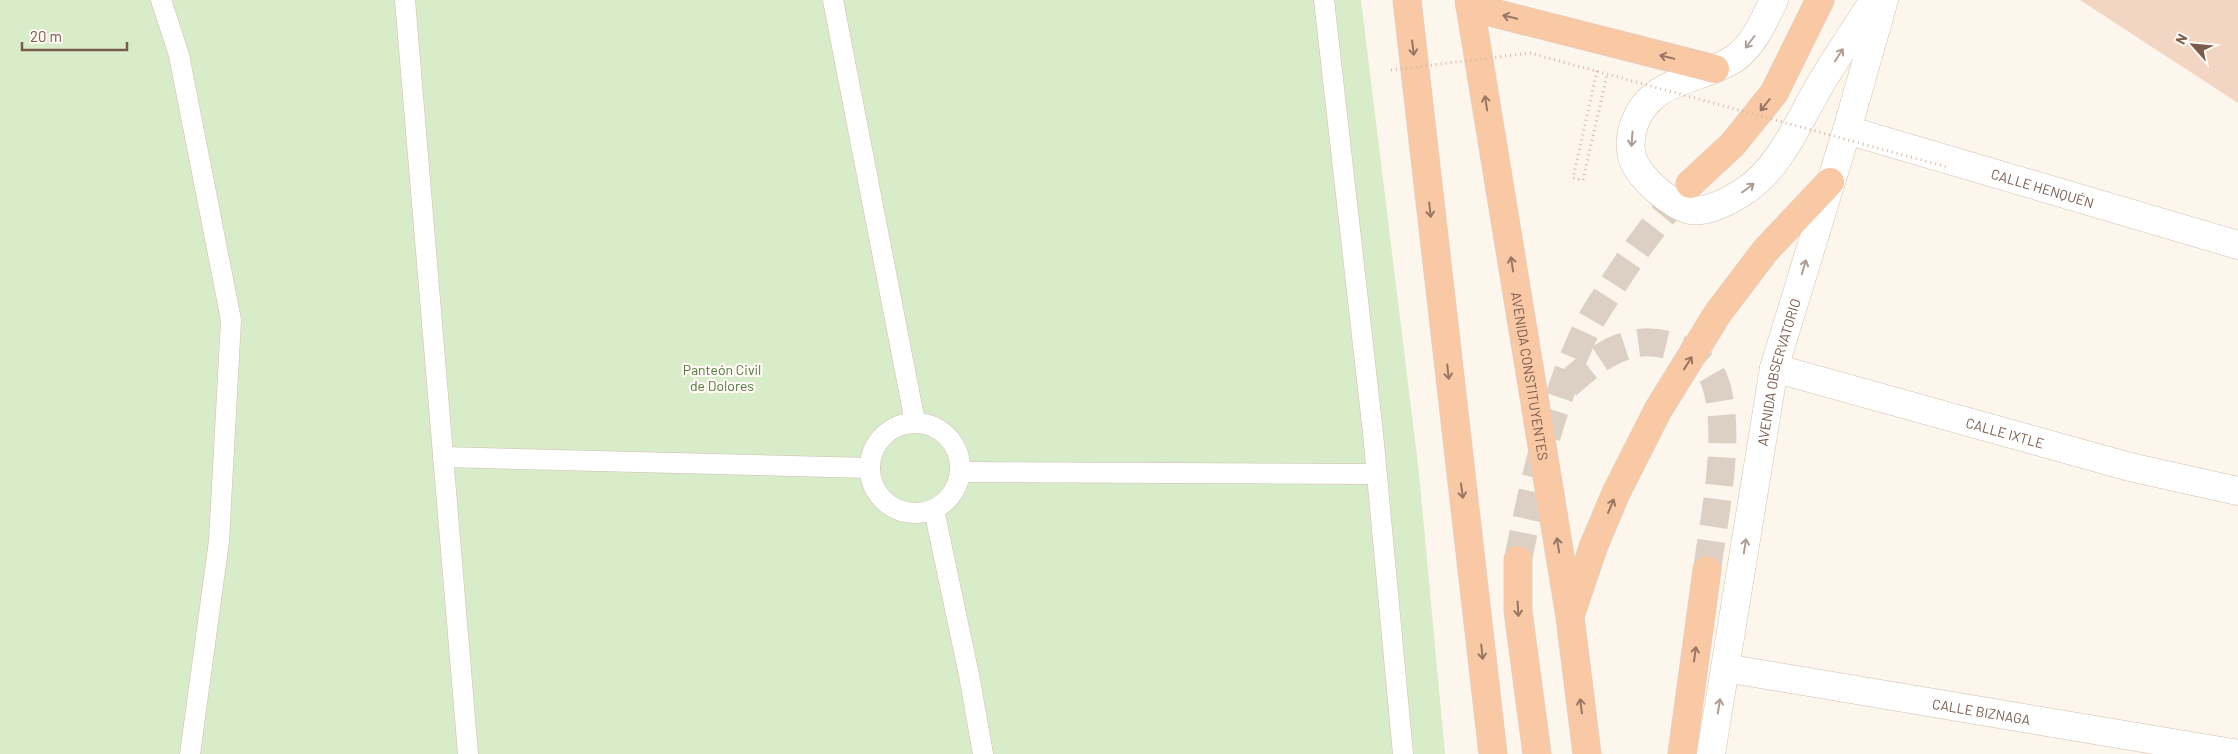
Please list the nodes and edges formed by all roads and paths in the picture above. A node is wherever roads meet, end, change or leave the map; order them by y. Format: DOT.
graph roads {
  1 [pos="161,0"];
  2 [pos="405,0"];
  3 [pos="833,0"];
  4 [pos="1324,0"];
  5 [pos="1407,0"];
  6 [pos="1774,0"];
  7 [pos="1820,0"];
  8 [pos="1874,0"];
  9 [pos="1884,0"];
  10 [pos="1469,4"];
  11 [pos="1715,69"];
  12 [pos="1391,70"];
  13 [pos="1607,74"];
  14 [pos="1592,90"];
  15 [pos="1847,130"];
  16 [pos="1947,167"];
  17 [pos="1830,182"];
  18 [pos="1690,184"];
  19 [pos="2238,245"];
  20 [pos="1774,368"];
  21 [pos="915,422"];
  22 [pos="443,457"];
  23 [pos="870,468"];
  24 [pos="960,472"];
  25 [pos="1376,474"];
  26 [pos="2238,492"];
  27 [pos="934,510"];
  28 [pos="1518,560"];
  29 [pos="1707,570"];
  30 [pos="1570,617"];
  31 [pos="1725,668"];
  32 [pos="190,754"];
  33 [pos="468,754"];
  34 [pos="983,754"];
  35 [pos="1402,754"];
  36 [pos="1493,754"];
  37 [pos="1537,754"];
  38 [pos="1587,754"];
  39 [pos="1682,754"];
  40 [pos="1711,754"];
  41 [pos="2238,754"];
  1 -- 32 [label="lane"];
  2 -- 22 [label="lane"];
  3 -- 21 [label="lane"];
  4 -- 25 [label="lane"];
  5 -- 36 [label="highway, one-way"];
  6 -- 11 [label="main road, one-way"];
  7 -- 18 [label="highway, one-way"];
  11 -- 8 [label="main road, one-way"];
  9 -- 15 [label="main road, AVENIDA OBSERVATORIO"];
  11 -- 10 [label="highway, one-way"];
  30 -- 10 [label="highway, AVENIDA CONSTITUYENTES, one-way"];
  12 -- 13 [label="path, bridge"];
  13 -- 14 [label="path"];
  13 -- 16 [label="path, bridge"];
  15 -- 17 [label="main road, AVENIDA OBSERVATORIO"];
  15 -- 19 [label="main road, CALLE HENQUÉN"];
  20 -- 17 [label="main road, AVENIDA OBSERVATORIO, one-way"];
  30 -- 17 [label="highway, one-way"];
  20 -- 26 [label="main road, CALLE IXTLE"];
  31 -- 20 [label="main road, AVENIDA OBSERVATORIO, one-way"];
  21 -- 23 [label="lane"];
  21 -- 24 [label="lane"];
  22 -- 23 [label="lane"];
  22 -- 33 [label="lane"];
  23 -- 27 [label="lane"];
  24 -- 25 [label="lane"];
  24 -- 27 [label="lane"];
  25 -- 35 [label="lane"];
  27 -- 34 [label="lane"];
  28 -- 37 [label="highway, one-way"];
  39 -- 29 [label="highway, one-way"];
  38 -- 30 [label="highway, AVENIDA CONSTITUYENTES, one-way"];
  40 -- 31 [label="main road, AVENIDA OBSERVATORIO, one-way"];
  31 -- 41 [label="main road, CALLE BIZNAGA"];
}
